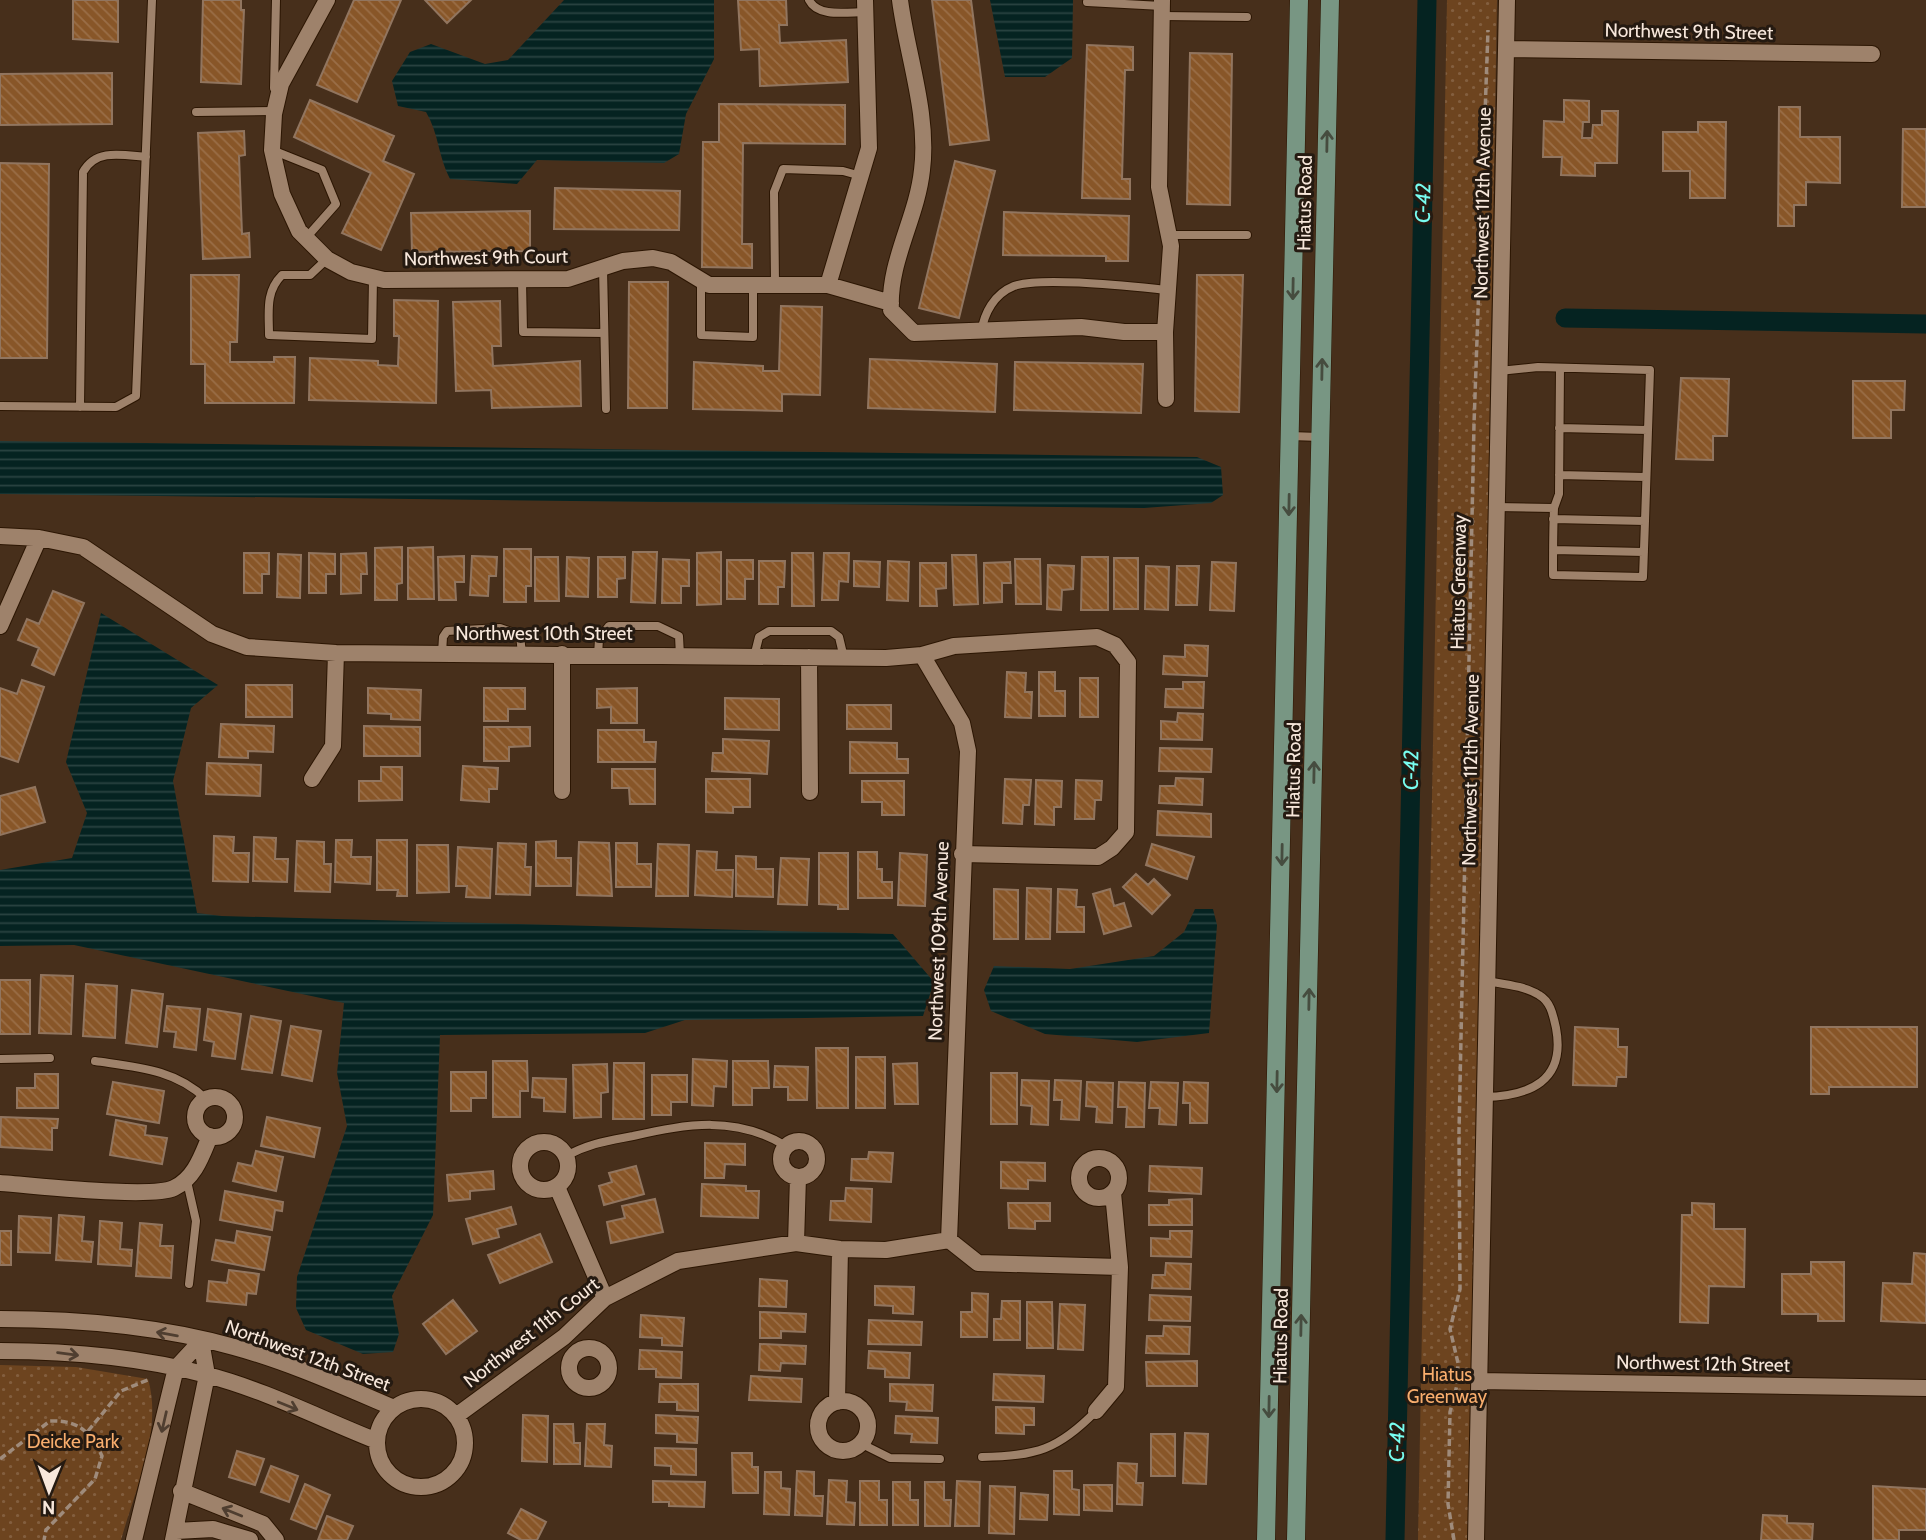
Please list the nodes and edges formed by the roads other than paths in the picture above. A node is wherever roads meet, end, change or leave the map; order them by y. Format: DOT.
graph roads {
  1 [pos="152,0"];
  2 [pos="276,0"];
  3 [pos="327,0"];
  4 [pos="809,0"];
  5 [pos="900,0"];
  6 [pos="1299,0"];
  7 [pos="1330,0"];
  8 [pos="1507,0"];
  9 [pos="1087,2"];
  10 [pos="865,6"];
  11 [pos="1162,7"];
  12 [pos="1247,17"];
  13 [pos="1506,49"];
  14 [pos="1872,54"];
  15 [pos="195,112"];
  16 [pos="274,114"];
  17 [pos="272,150"];
  18 [pos="145,157"];
  19 [pos="861,176"];
  20 [pos="1168,235"];
  21 [pos="1247,235"];
  22 [pos="306,238"];
  23 [pos="327,259"];
  24 [pos="603,267"];
  25 [pos="373,277"];
  26 [pos="522,279"];
  27 [pos="701,280"];
  28 [pos="775,282"];
  29 [pos="752,283"];
  30 [pos="828,285"];
  31 [pos="1168,290"];
  32 [pos="891,303"];
  33 [pos="1165,332"];
  34 [pos="604,333"];
  35 [pos="981,333"];
  36 [pos="1560,368"];
  37 [pos="1499,371"];
  38 [pos="1166,400"];
  39 [pos="0,406"];
  40 [pos="80,407"];
  41 [pos="606,409"];
  42 [pos="1559,428"];
  43 [pos="1648,429"];
  44 [pos="1290,436"];
  45 [pos="1320,437"];
  46 [pos="1559,475"];
  47 [pos="1646,477"];
  48 [pos="1496,507"];
  49 [pos="1553,508"];
  50 [pos="1553,519"];
  51 [pos="1645,521"];
  52 [pos="0,536"];
  53 [pos="39,538"];
  54 [pos="1553,550"];
  55 [pos="1644,552"];
  56 [pos="0,626"];
  57 [pos="336,653"];
  58 [pos="442,653"];
  59 [pos="522,654"];
  60 [pos="562,654"];
  61 [pos="598,655"];
  62 [pos="922,655"];
  63 [pos="680,656"];
  64 [pos="754,657"];
  65 [pos="809,657"];
  66 [pos="844,658"];
  67 [pos="312,779"];
  68 [pos="562,791"];
  69 [pos="810,792"];
  70 [pos="962,854"];
  71 [pos="1487,981"];
  72 [pos="50,1058"];
  73 [pos="0,1059"];
  74 [pos="95,1061"];
  75 [pos="1484,1097"];
  76 [pos="206,1099"];
  77 [pos="210,1136"];
  78 [pos="786,1146"];
  79 [pos="566,1156"];
  80 [pos="798,1177"];
  81 [pos="0,1183"];
  82 [pos="180,1183"];
  83 [pos="557,1187"];
  84 [pos="1113,1193"];
  85 [pos="949,1240"];
  86 [pos="796,1243"];
  87 [pos="840,1249"];
  88 [pos="1120,1267"];
  89 [pos="189,1284"];
  90 [pos="604,1298"];
  91 [pos="0,1319"];
  92 [pos="564,1337"];
  93 [pos="201,1340"];
  94 [pos="0,1351"];
  95 [pos="577,1352"];
  96 [pos="176,1368"];
  97 [pos="207,1374"];
  98 [pos="1479,1381"];
  99 [pos="1926,1388"];
  100 [pos="837,1402"];
  101 [pos="394,1408"];
  102 [pos="1096,1411"];
  103 [pos="456,1416"];
  104 [pos="377,1441"];
  105 [pos="862,1444"];
  106 [pos="982,1457"];
  107 [pos="940,1459"];
  108 [pos="181,1491"];
  109 [pos="174,1535"];
  110 [pos="134,1540"];
  111 [pos="250,1540"];
  112 [pos="276,1540"];
  113 [pos="1266,1540"];
  114 [pos="1296,1540"];
  115 [pos="1476,1540"];
  1 -- 18 [label="lane"];
  2 -- 16 [label="lane"];
  3 -- 16 [label="street"];
  4 -- 10 [label="lane"];
  5 -- 32 [label="street"];
  6 -- 44 [label="main road, Hiatus Road, one-way"];
  45 -- 7 [label="main road, Hiatus Road, one-way"];
  8 -- 13 [label="street, Northwest 112th Avenue"];
  9 -- 11 [label="lane"];
  10 -- 19 [label="street"];
  11 -- 12 [label="lane"];
  11 -- 20 [label="street"];
  13 -- 14 [label="street, Northwest 9th Street"];
  13 -- 37 [label="street, Northwest 112th Avenue"];
  15 -- 16 [label="lane"];
  16 -- 17 [label="street"];
  17 -- 22 [label="street"];
  17 -- 22 [label="lane"];
  18 -- 40 [label="lane"];
  18 -- 40 [label="lane"];
  19 -- 28 [label="lane"];
  19 -- 30 [label="street"];
  20 -- 21 [label="lane"];
  20 -- 31 [label="street"];
  22 -- 23 [label="street"];
  23 -- 25 [label="street, Northwest 9th Court"];
  23 -- 25 [label="lane"];
  24 -- 26 [label="street, Northwest 9th Court"];
  24 -- 27 [label="street, Northwest 9th Court"];
  24 -- 34 [label="lane"];
  25 -- 26 [label="street, Northwest 9th Court"];
  26 -- 34 [label="lane"];
  27 -- 29 [label="street, Northwest 9th Court"];
  27 -- 29 [label="lane"];
  28 -- 29 [label="street, Northwest 9th Court"];
  28 -- 30 [label="street, Northwest 9th Court"];
  30 -- 32 [label="street, Northwest 9th Court"];
  31 -- 33 [label="street"];
  31 -- 35 [label="lane"];
  32 -- 35 [label="street"];
  33 -- 35 [label="street"];
  33 -- 38 [label="street"];
  34 -- 41 [label="lane"];
  36 -- 37 [label="lane"];
  36 -- 42 [label="lane"];
  36 -- 43 [label="lane"];
  37 -- 48 [label="street, Northwest 112th Avenue"];
  39 -- 40 [label="lane"];
  42 -- 43 [label="lane"];
  42 -- 46 [label="lane"];
  43 -- 47 [label="lane"];
  44 -- 45 [label="lane"];
  44 -- 113 [label="main road, Hiatus Road, one-way"];
  114 -- 45 [label="main road, Hiatus Road, one-way"];
  46 -- 47 [label="lane"];
  46 -- 49 [label="lane"];
  47 -- 51 [label="lane"];
  48 -- 49 [label="lane"];
  48 -- 71 [label="street, Northwest 112th Avenue"];
  49 -- 50 [label="lane"];
  50 -- 51 [label="lane"];
  50 -- 54 [label="lane"];
  51 -- 55 [label="lane"];
  52 -- 53 [label="street, Northwest 10th Street"];
  53 -- 56 [label="street"];
  53 -- 57 [label="street, Northwest 10th Street"];
  54 -- 55 [label="lane"];
  54 -- 55 [label="lane"];
  57 -- 58 [label="street, Northwest 10th Street"];
  57 -- 67 [label="street"];
  58 -- 59 [label="street, Northwest 10th Street"];
  58 -- 59 [label="lane"];
  59 -- 60 [label="street, Northwest 10th Street"];
  60 -- 61 [label="street, Northwest 10th Street"];
  60 -- 68 [label="street"];
  61 -- 63 [label="street, Northwest 10th Street"];
  61 -- 63 [label="lane"];
  62 -- 66 [label="street, Northwest 10th Street"];
  62 -- 70 [label="street, Northwest 109th Avenue"];
  62 -- 70 [label="street, Northwest 10th Street"];
  63 -- 64 [label="street, Northwest 10th Street"];
  64 -- 65 [label="street, Northwest 10th Street"];
  64 -- 66 [label="lane"];
  65 -- 66 [label="street, Northwest 10th Street"];
  65 -- 69 [label="street"];
  70 -- 85 [label="street, Northwest 109th Avenue"];
  71 -- 75 [label="street, Northwest 112th Avenue"];
  71 -- 75 [label="lane"];
  72 -- 73 [label="lane"];
  74 -- 76 [label="lane"];
  75 -- 98 [label="street, Northwest 112th Avenue"];
  76 -- 77 [label="street"];
  76 -- 77 [label="street"];
  77 -- 82 [label="street"];
  78 -- 79 [label="lane"];
  78 -- 80 [label="street"];
  78 -- 80 [label="street"];
  79 -- 83 [label="street"];
  79 -- 83 [label="street"];
  80 -- 86 [label="street"];
  81 -- 82 [label="street"];
  82 -- 89 [label="lane"];
  83 -- 90 [label="street"];
  84 -- 88 [label="street"];
  85 -- 87 [label="street, Northwest 11th Court"];
  85 -- 88 [label="street"];
  86 -- 87 [label="street, Northwest 11th Court"];
  86 -- 90 [label="street, Northwest 11th Court"];
  87 -- 100 [label="street"];
  88 -- 102 [label="street"];
  90 -- 92 [label="street, Northwest 11th Court"];
  93 -- 91 [label="street, Northwest 12th Street, one-way"];
  92 -- 95 [label="street"];
  92 -- 103 [label="street, Northwest 11th Court"];
  93 -- 96 [label="street"];
  93 -- 97 [label="street"];
  93 -- 101 [label="street, Northwest 12th Street"];
  94 -- 96 [label="street, one-way"];
  96 -- 97 [label="street"];
  96 -- 110 [label="street, one-way"];
  97 -- 104 [label="street, one-way"];
  97 -- 108 [label="street"];
  98 -- 99 [label="street, Northwest 12th Street"];
  98 -- 115 [label="street, Northwest 112th Avenue"];
  100 -- 105 [label="street"];
  100 -- 105 [label="street"];
  101 -- 103 [label="street, Northwest 12th Street"];
  101 -- 104 [label="street, Northwest 12th Street"];
  102 -- 106 [label="lane"];
  103 -- 104 [label="street"];
  105 -- 107 [label="lane"];
  108 -- 109 [label="street"];
  112 -- 108 [label="street, one-way"];
  109 -- 111 [label="street"];
}
